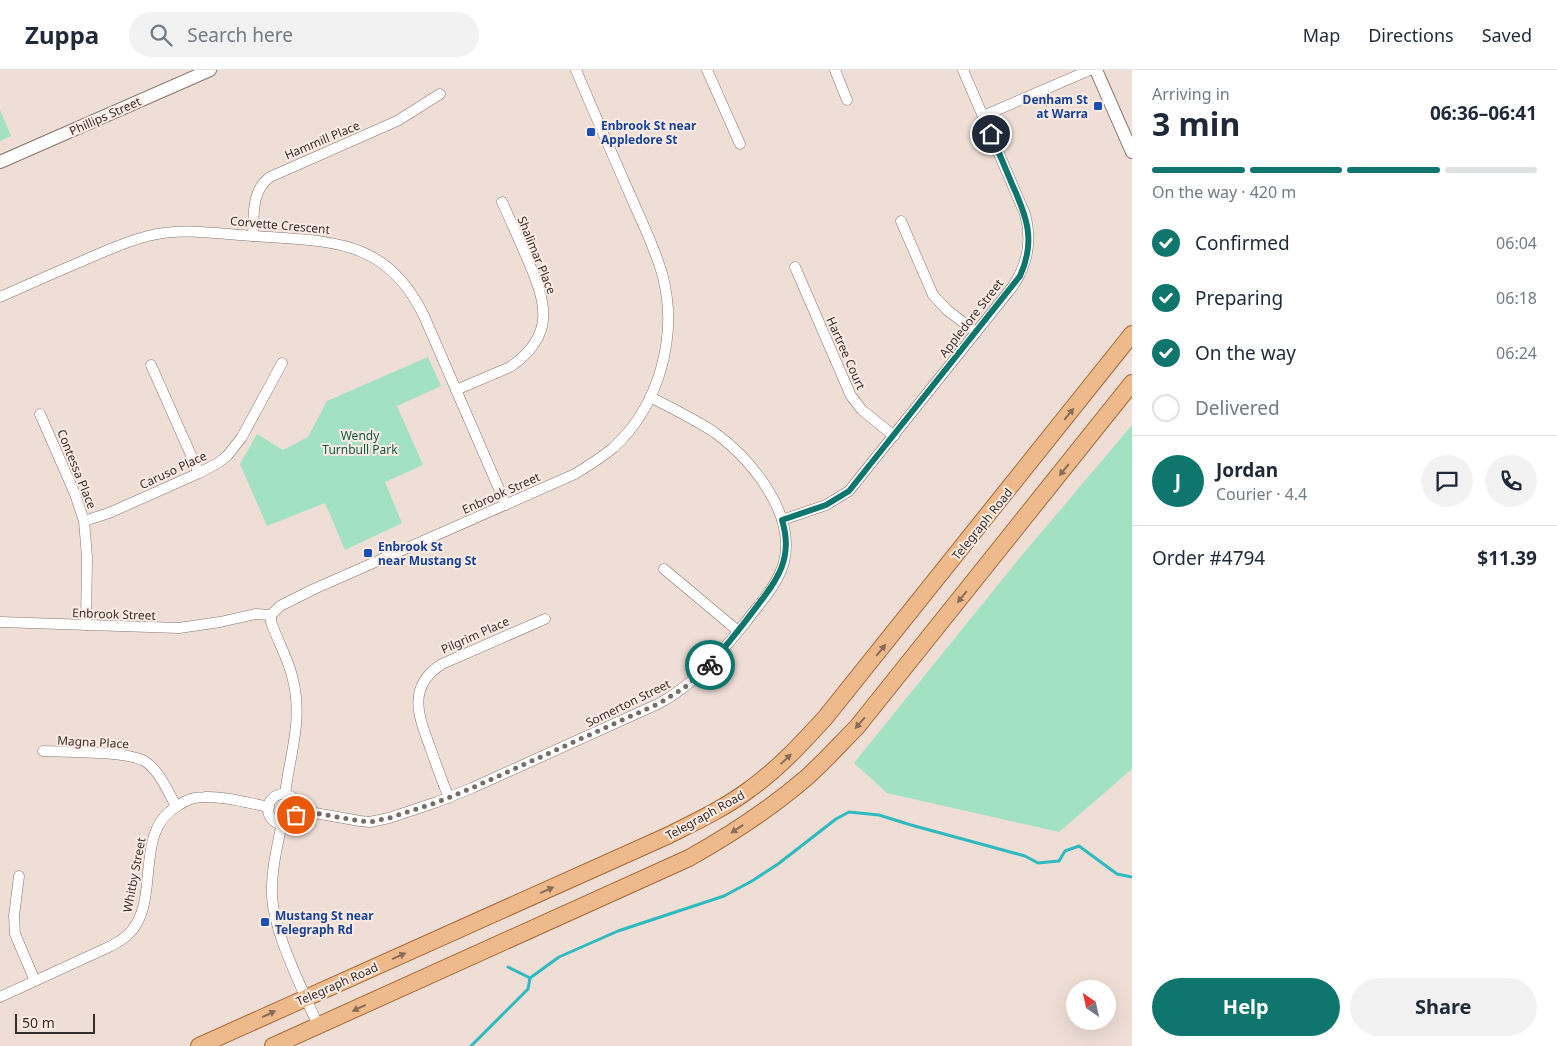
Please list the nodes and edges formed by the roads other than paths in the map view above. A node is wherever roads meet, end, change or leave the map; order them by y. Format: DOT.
graph roads {
  1 [pos="210,70"];
  2 [pos="576,70"];
  3 [pos="707,70"];
  4 [pos="835,70"];
  5 [pos="963,70"];
  6 [pos="1090,70"];
  7 [pos="1096,70"];
  8 [pos="440,94"];
  9 [pos="848,100"];
  10 [pos="983,116"];
  11 [pos="740,144"];
  12 [pos="1132,152"];
  13 [pos="0,162"];
  14 [pos="502,202"];
  15 [pos="901,221"];
  16 [pos="253,236"];
  17 [pos="794,267"];
  18 [pos="0,296"];
  19 [pos="976,332"];
  20 [pos="1132,334"];
  21 [pos="282,364"];
  22 [pos="151,365"];
  23 [pos="1132,383"];
  24 [pos="456,390"];
  25 [pos="650,397"];
  26 [pos="40,414"];
  27 [pos="894,436"];
  28 [pos="199,473"];
  29 [pos="506,505"];
  30 [pos="782,520"];
  31 [pos="84,521"];
  32 [pos="664,569"];
  33 [pos="271,615"];
  34 [pos="545,619"];
  35 [pos="0,622"];
  36 [pos="86,625"];
  37 [pos="738,631"];
  38 [pos="43,752"];
  39 [pos="285,794"];
  40 [pos="449,798"];
  41 [pos="176,806"];
  42 [pos="268,806"];
  43 [pos="298,810"];
  44 [pos="282,823"];
  45 [pos="19,876"];
  46 [pos="35,981"];
  47 [pos="0,997"];
  48 [pos="306,998"];
  49 [pos="318,1026"];
  50 [pos="198,1046"];
  51 [pos="274,1046"];
  1 -- 13 [label="street, Phillips Street"];
  2 -- 25 [label="street, Enbrook Street"];
  3 -- 11 [label="street"];
  4 -- 9 [label="street"];
  5 -- 10 [label="street, Appledore Street"];
  6 -- 10 [label="street"];
  7 -- 12 [label="street"];
  8 -- 16 [label="street, Hammill Place"];
  10 -- 19 [label="street, Appledore Street"];
  14 -- 24 [label="street, Shalimar Place"];
  15 -- 19 [label="street"];
  16 -- 18 [label="street, Corvette Crescent"];
  16 -- 24 [label="street, Corvette Crescent"];
  17 -- 27 [label="street, Hartree Court"];
  19 -- 27 [label="street, Appledore Street"];
  48 -- 20 [label="main road, Telegraph Road, one-way"];
  21 -- 28 [label="street, Caruso Place"];
  22 -- 28 [label="street"];
  23 -- 49 [label="main road, Telegraph Road, one-way"];
  24 -- 29 [label="street, Corvette Crescent"];
  25 -- 29 [label="street, Enbrook Street"];
  25 -- 30 [label="street, Somerton Street"];
  26 -- 31 [label="street, Contessa Place"];
  27 -- 30 [label="street, Appledore Street"];
  28 -- 31 [label="street, Caruso Place"];
  29 -- 33 [label="street, Enbrook Street"];
  30 -- 37 [label="street, Somerton Street"];
  31 -- 36 [label="street, Contessa Place"];
  32 -- 37 [label="street"];
  33 -- 36 [label="street, Enbrook Street"];
  33 -- 39 [label="street"];
  34 -- 40 [label="street, Pilgrim Place"];
  35 -- 36 [label="street, Enbrook Street"];
  37 -- 40 [label="street, Somerton Street"];
  38 -- 41 [label="street, Magna Place"];
  39 -- 42 [label="street"];
  39 -- 43 [label="street"];
  40 -- 43 [label="street, Somerton Street"];
  41 -- 42 [label="street"];
  41 -- 46 [label="street, Whitby Street"];
  42 -- 44 [label="street"];
  43 -- 44 [label="street"];
  44 -- 48 [label="street"];
  45 -- 46 [label="street"];
  46 -- 47 [label="street, Whitby Street"];
  48 -- 49 [label="street"];
  50 -- 48 [label="main road, Telegraph Road, one-way"];
  49 -- 51 [label="main road, Telegraph Road"];
}
